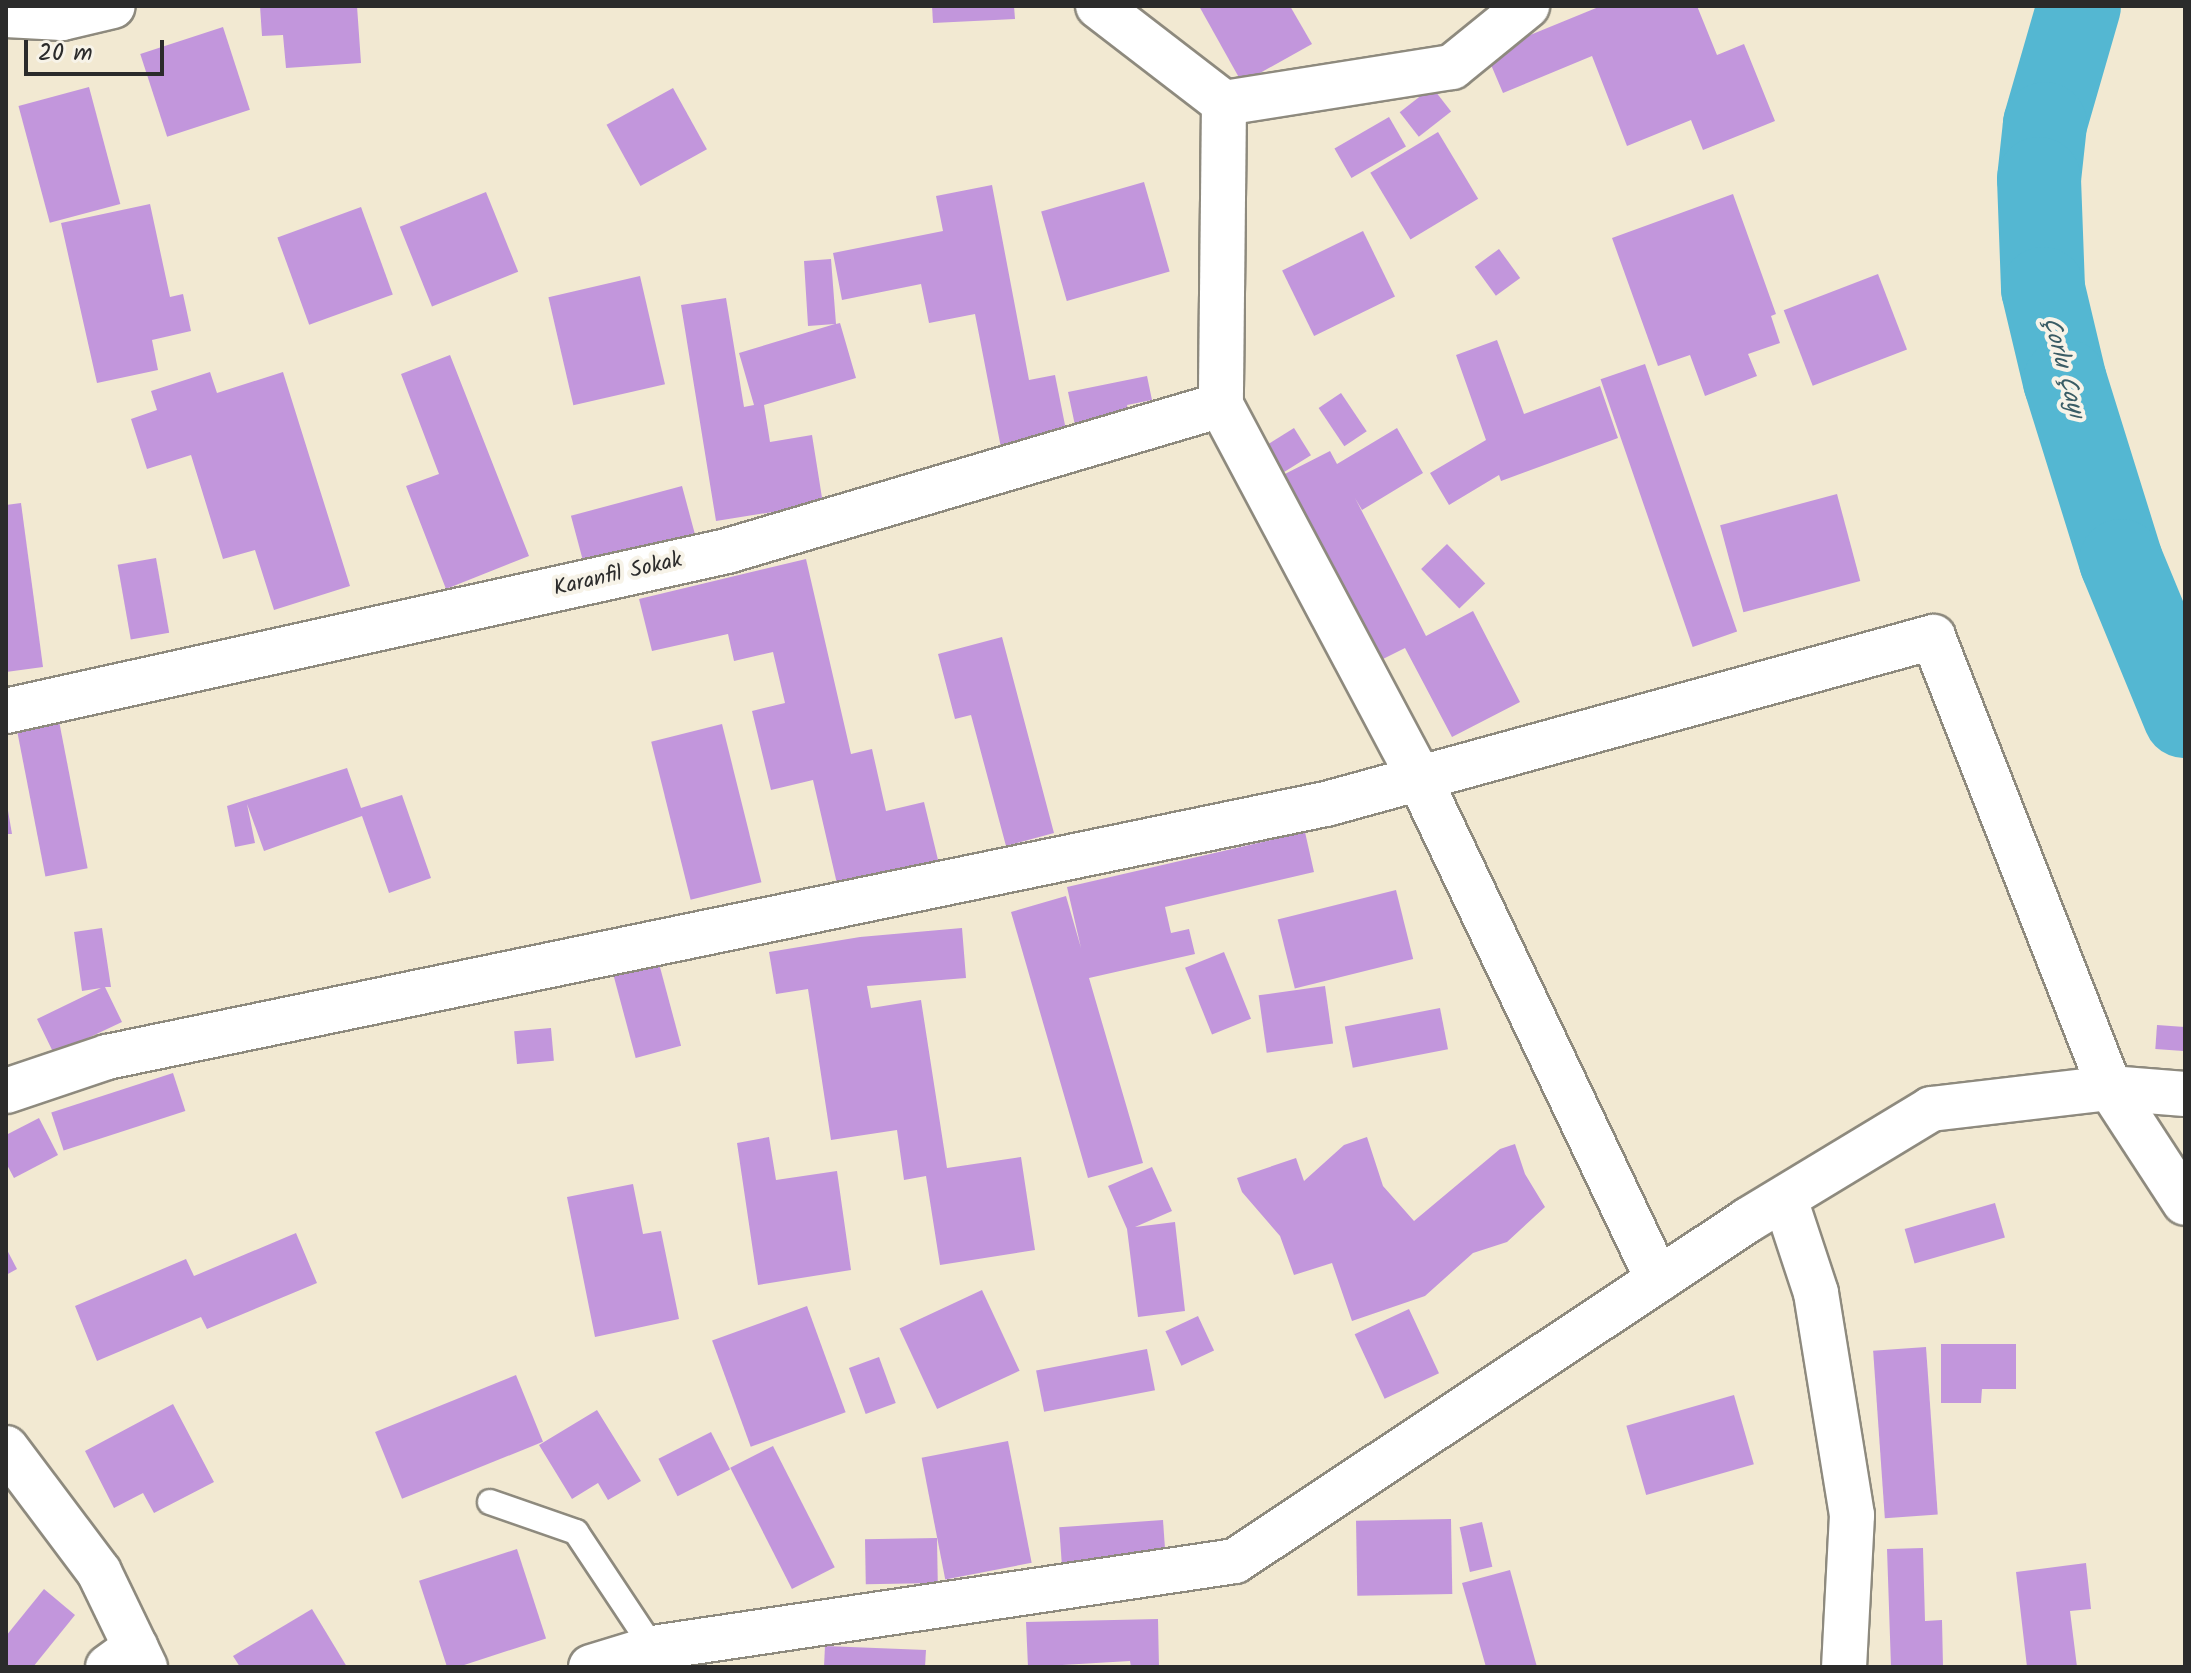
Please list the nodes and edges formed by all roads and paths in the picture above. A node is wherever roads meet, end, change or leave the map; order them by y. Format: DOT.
graph roads {
  1 [pos="113,6"];
  2 [pos="1098,6"];
  3 [pos="1527,6"];
  4 [pos="6,15"];
  5 [pos="1224,103"];
  6 [pos="1221,405"];
  7 [pos="6,711"];
  8 [pos="1419,778"];
  9 [pos="2110,1088"];
  10 [pos="6,1091"];
  11 [pos="2185,1094"];
  12 [pos="1785,1199"];
  13 [pos="2185,1203"];
  14 [pos="1658,1280"];
  15 [pos="6,1448"];
  16 [pos="490,1502"];
  17 [pos="653,1648"];
  18 [pos="130,1660"];
  19 [pos="591,1667"];
  20 [pos="1844,1667"];
  1 -- 4 [label="street"];
  2 -- 5 [label="street"];
  3 -- 5 [label="street"];
  5 -- 6 [label="street"];
  6 -- 7 [label="street, Karanfil Sokak"];
  6 -- 8 [label="street"];
  8 -- 9 [label="street"];
  8 -- 10 [label="street"];
  8 -- 14 [label="street"];
  9 -- 11 [label="street"];
  9 -- 12 [label="street"];
  9 -- 13 [label="street"];
  12 -- 14 [label="street"];
  12 -- 20 [label="street"];
  14 -- 17 [label="street"];
  15 -- 18 [label="street"];
  16 -- 17 [label="lane"];
  17 -- 19 [label="street"];
}
